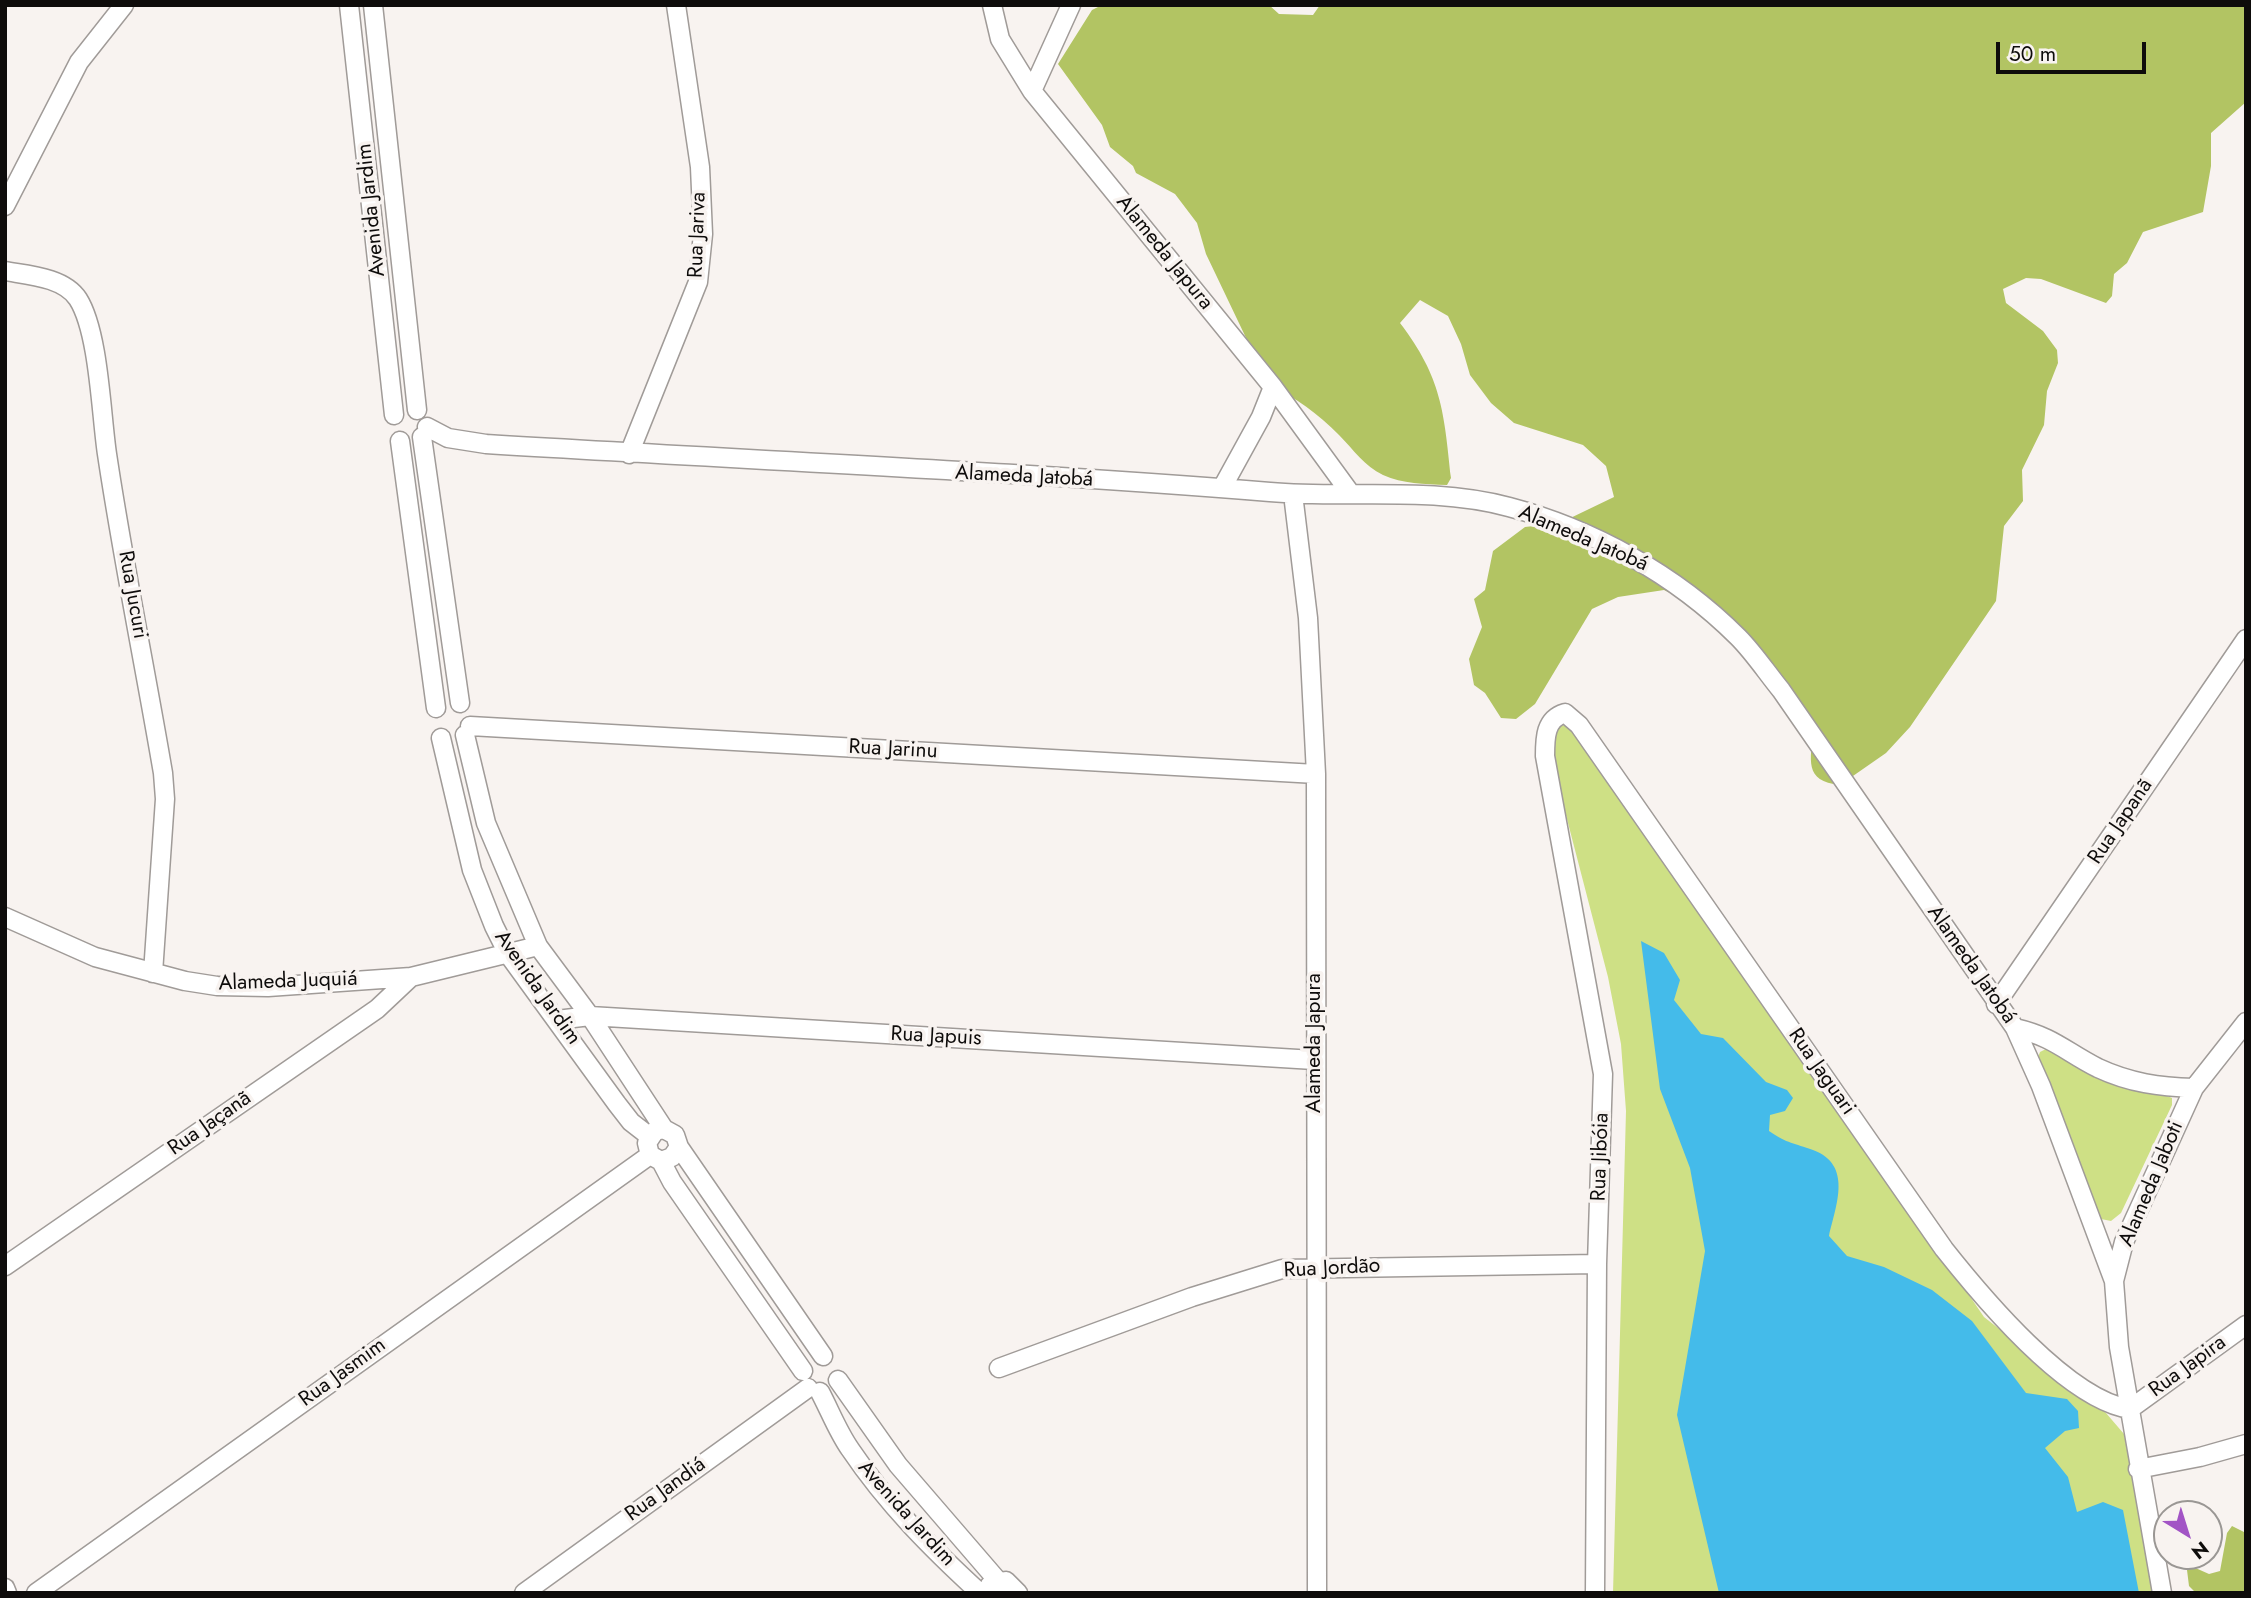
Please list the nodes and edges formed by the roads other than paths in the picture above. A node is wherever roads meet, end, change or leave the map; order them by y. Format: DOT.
graph roads {
  1 [pos="124,5"];
  2 [pos="349,5"];
  3 [pos="373,5"];
  4 [pos="676,5"];
  5 [pos="992,5"];
  6 [pos="1071,5"];
  7 [pos="1032,90"];
  8 [pos="5,206"];
  9 [pos="5,271"];
  10 [pos="1273,387"];
  11 [pos="418,410"];
  12 [pos="394,415"];
  13 [pos="425,432"];
  14 [pos="400,441"];
  15 [pos="629,454"];
  16 [pos="1222,488"];
  17 [pos="1293,494"];
  18 [pos="1351,494"];
  19 [pos="2246,639"];
  20 [pos="460,703"];
  21 [pos="436,708"];
  22 [pos="1548,728"];
  23 [pos="467,730"];
  24 [pos="441,738"];
  25 [pos="1316,774"];
  26 [pos="5,917"];
  27 [pos="538,946"];
  28 [pos="509,954"];
  29 [pos="153,973"];
  30 [pos="411,977"];
  31 [pos="1996,1004"];
  32 [pos="590,1016"];
  33 [pos="557,1020"];
  34 [pos="2246,1022"];
  35 [pos="2015,1028"];
  36 [pos="1314,1060"];
  37 [pos="2194,1088"];
  38 [pos="656,1145"];
  39 [pos="1597,1264"];
  40 [pos="5,1266"];
  41 [pos="1317,1266"];
  42 [pos="2114,1280"];
  43 [pos="2246,1325"];
  44 [pos="822,1356"];
  45 [pos="999,1368"];
  46 [pos="838,1380"];
  47 [pos="810,1384"];
  48 [pos="2130,1409"];
  49 [pos="2246,1444"];
  50 [pos="2138,1469"];
  51 [pos="988,1589"];
  52 [pos="36,1593"];
  53 [pos="524,1593"];
  54 [pos="1018,1593"];
  55 [pos="1317,1593"];
  56 [pos="1595,1593"];
  57 [pos="2162,1593"];
  1 -- 8 [label="street"];
  2 -- 12 [label="street, Avenida Jardim"];
  3 -- 11 [label="street, Avenida Jardim"];
  4 -- 15 [label="street, Rua Jariva"];
  5 -- 7 [label="street, Alameda Japura"];
  6 -- 7 [label="street"];
  7 -- 10 [label="street, Alameda Japura"];
  9 -- 29 [label="street, Rua Jucuri"];
  10 -- 16 [label="street"];
  10 -- 18 [label="street, Alameda Japura"];
  11 -- 12 [label="street"];
  11 -- 13 [label="street"];
  12 -- 14 [label="street"];
  13 -- 14 [label="street"];
  13 -- 15 [label="street, Alameda Jatobá"];
  13 -- 20 [label="street"];
  14 -- 21 [label="street"];
  15 -- 16 [label="street, Alameda Jatobá"];
  16 -- 17 [label="street, Alameda Jatobá"];
  17 -- 18 [label="street, Alameda Jatobá"];
  17 -- 25 [label="street, Alameda Japura"];
  18 -- 31 [label="street, Alameda Jatobá"];
  19 -- 31 [label="street, Rua Japanã"];
  20 -- 21 [label="street"];
  20 -- 23 [label="street"];
  21 -- 24 [label="street"];
  22 -- 39 [label="street, Rua Jibóia"];
  22 -- 48 [label="street, Rua Jaguari"];
  23 -- 24 [label="street"];
  23 -- 25 [label="street, Rua Jarinu"];
  23 -- 27 [label="street, Avenida Jardim"];
  24 -- 28 [label="street, Avenida Jardim"];
  25 -- 36 [label="street, Alameda Japura"];
  26 -- 29 [label="street, Alameda Juquiá"];
  27 -- 28 [label="street, Alameda Juquiá"];
  27 -- 32 [label="street, Avenida Jardim"];
  28 -- 30 [label="street, Alameda Juquiá"];
  28 -- 33 [label="street, Avenida Jardim"];
  29 -- 30 [label="street, Alameda Juquiá"];
  30 -- 40 [label="street, Rua Jaçanã"];
  31 -- 35 [label="street, Alameda Jatobá"];
  32 -- 33 [label="street, Rua Japuis"];
  32 -- 36 [label="street, Rua Japuis"];
  32 -- 38 [label="street, Avenida Jardim"];
  33 -- 38 [label="street, Avenida Jardim"];
  34 -- 37 [label="street, Alameda Jaboti"];
  35 -- 37 [label="street, Alameda Jaboti"];
  35 -- 42 [label="street, Alameda Jatobá"];
  36 -- 41 [label="street, Alameda Japura"];
  37 -- 42 [label="street, Alameda Jaboti"];
  38 -- 44 [label="street"];
  38 -- 47 [label="street, Avenida Jardim"];
  38 -- 52 [label="street, Rua Jasmim"];
  39 -- 41 [label="street, Rua Jordão"];
  39 -- 56 [label="street, Rua Jibóia"];
  41 -- 45 [label="street, Rua Jordão"];
  41 -- 55 [label="street, Alameda Japura"];
  42 -- 48 [label="street, Alameda Jatobá"];
  43 -- 48 [label="street, Rua Japira"];
  44 -- 46 [label="street"];
  44 -- 47 [label="street"];
  46 -- 47 [label="street"];
  46 -- 51 [label="street, Avenida Jardim"];
  47 -- 51 [label="street, Avenida Jardim"];
  47 -- 53 [label="street, Rua Jandiá"];
  48 -- 50 [label="street, Alameda Jatobá"];
  49 -- 50 [label="street"];
  50 -- 57 [label="street, Alameda Jatobá"];
  51 -- 54 [label="street"];
}
